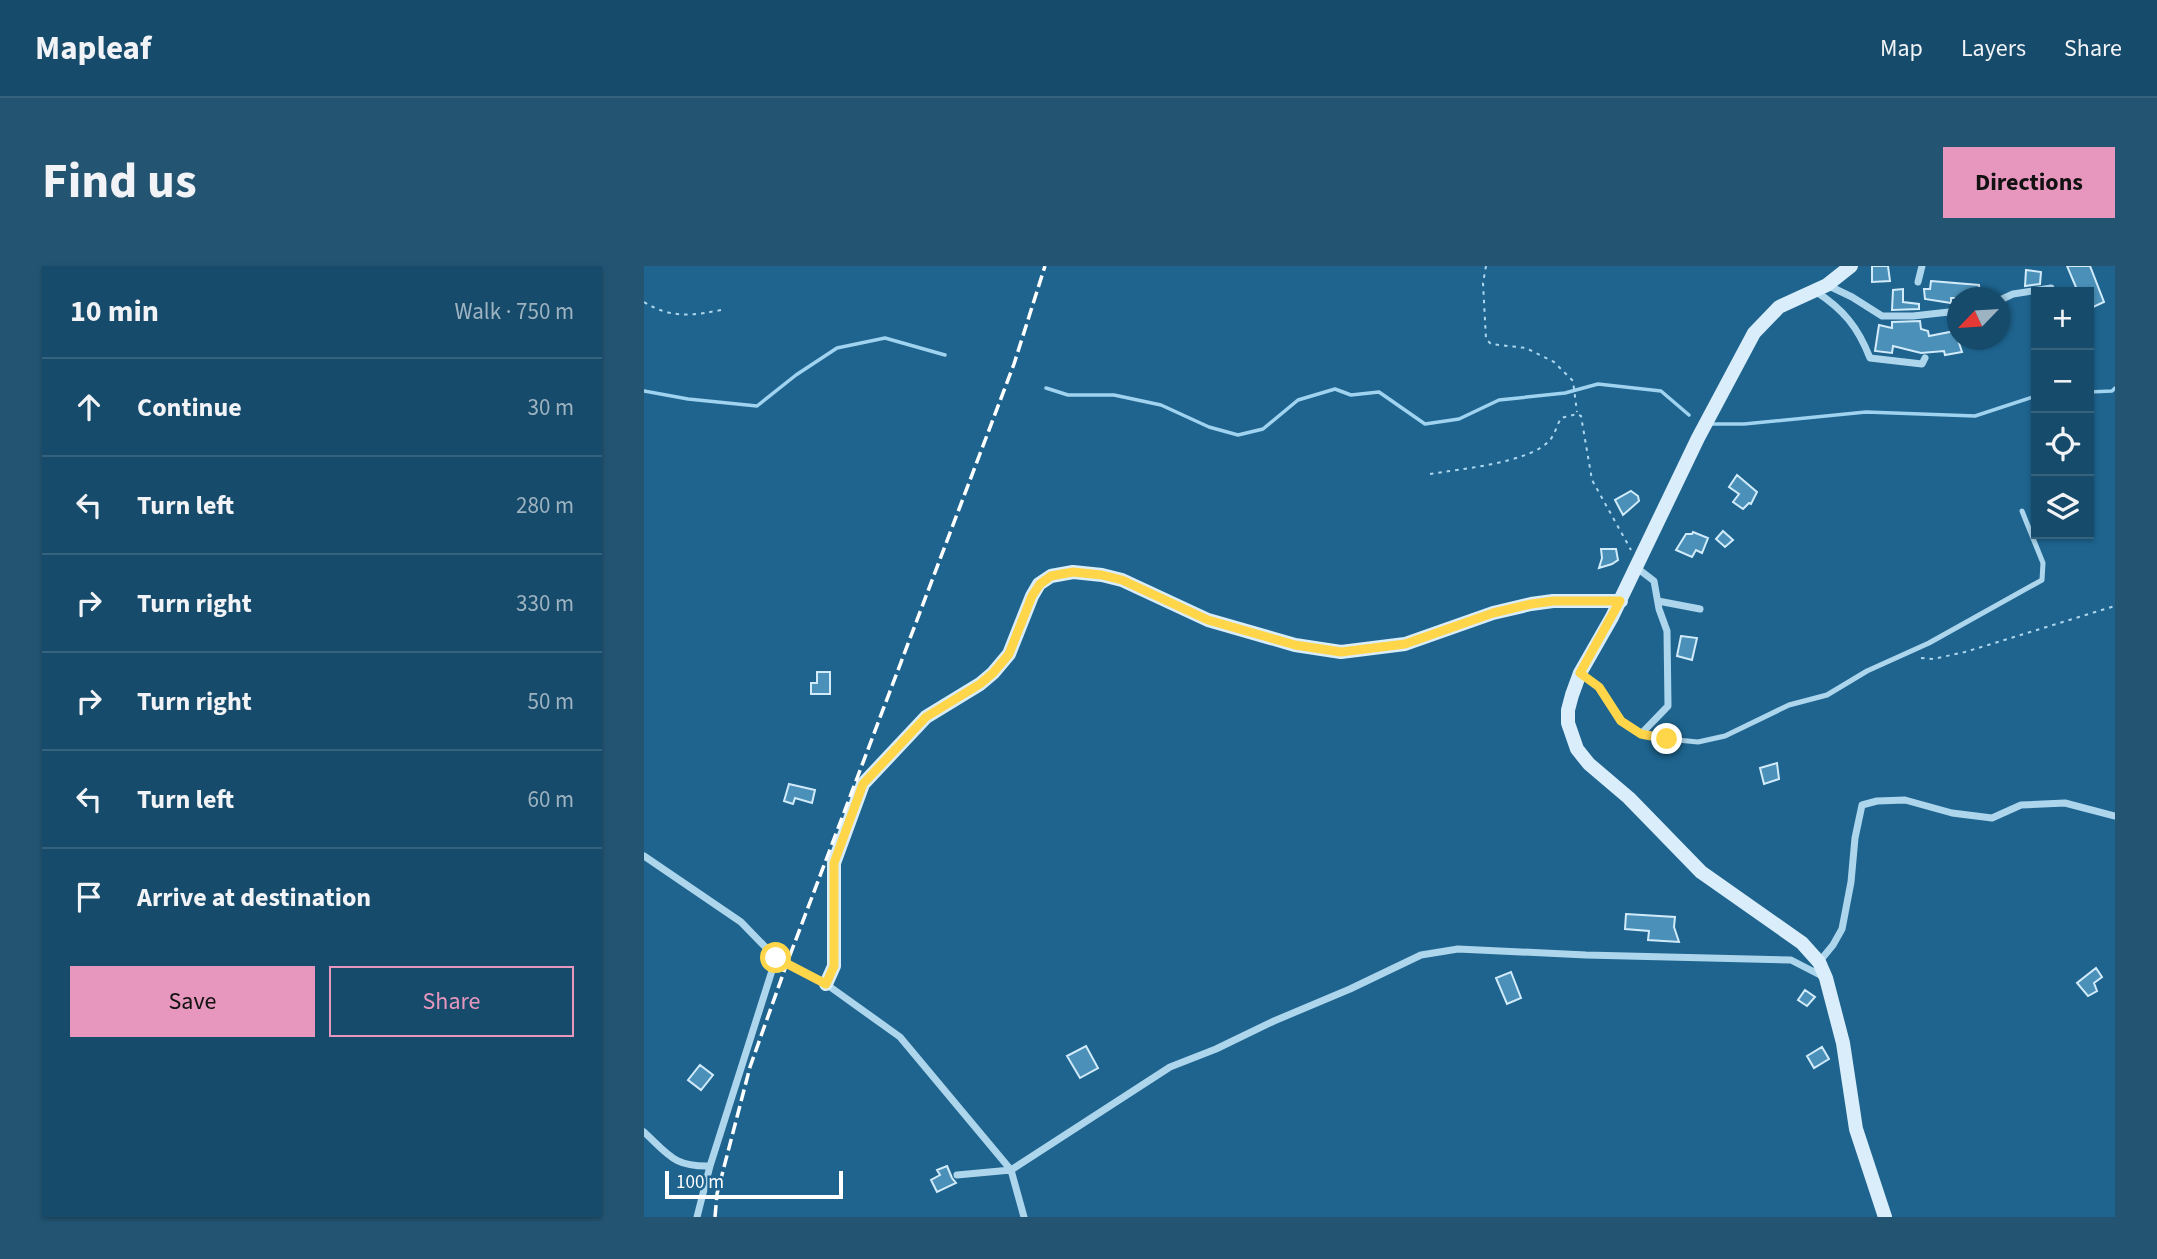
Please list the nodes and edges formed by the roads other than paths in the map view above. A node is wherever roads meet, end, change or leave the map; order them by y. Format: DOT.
graph roads {
  1 [pos="1851,266"];
  2 [pos="1922,266"];
  3 [pos="1918,282"];
  4 [pos="1821,288"];
  5 [pos="2031,291"];
  6 [pos="2010,296"];
  7 [pos="1947,312"];
  8 [pos="1925,358"];
  9 [pos="2022,511"];
  10 [pos="1638,565"];
  11 [pos="1620,601"];
  12 [pos="1658,601"];
  13 [pos="1700,609"];
  14 [pos="1580,673"];
  15 [pos="1641,734"];
  16 [pos="2115,816"];
  17 [pos="644,856"];
  18 [pos="776,958"];
  19 [pos="1819,962"];
  20 [pos="1826,978"];
  21 [pos="826,984"];
  22 [pos="644,1132"];
  23 [pos="710,1166"];
  24 [pos="1011,1170"];
  25 [pos="957,1175"];
  26 [pos="697,1217"];
  27 [pos="1024,1217"];
  28 [pos="1885,1217"];
  1 -- 4 [label="street"];
  2 -- 3 [label="street"];
  4 -- 7 [label="street"];
  4 -- 8 [label="street"];
  4 -- 10 [label="street"];
  5 -- 6 [label="street"];
  9 -- 15 [label="lane"];
  10 -- 11 [label="street"];
  10 -- 12 [label="street"];
  11 -- 14 [label="street"];
  11 -- 21 [label="street"];
  12 -- 13 [label="street"];
  12 -- 15 [label="street"];
  14 -- 15 [label="lane"];
  14 -- 19 [label="street"];
  16 -- 19 [label="street"];
  17 -- 18 [label="street"];
  18 -- 21 [label="street"];
  18 -- 23 [label="street"];
  19 -- 20 [label="street"];
  20 -- 24 [label="street"];
  20 -- 28 [label="street"];
  21 -- 24 [label="street"];
  22 -- 23 [label="street"];
  23 -- 26 [label="street"];
  24 -- 25 [label="street"];
  24 -- 27 [label="street"];
}
